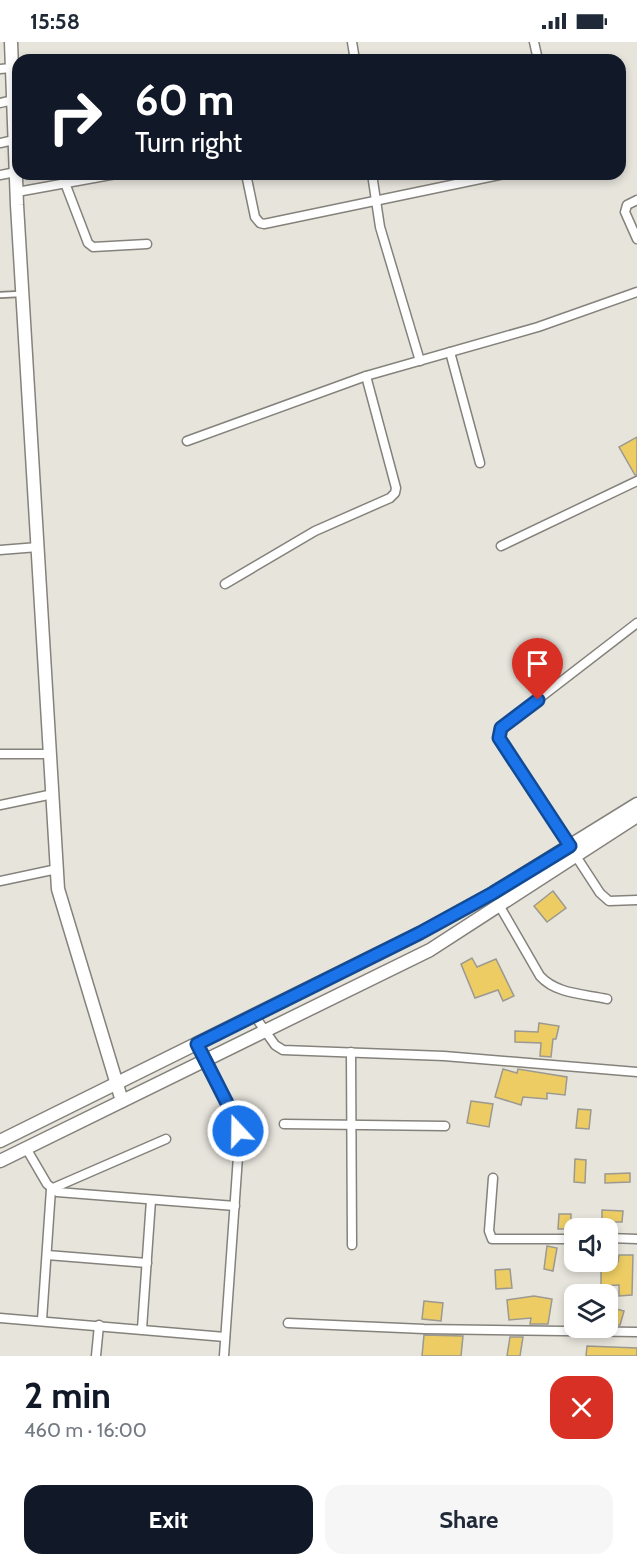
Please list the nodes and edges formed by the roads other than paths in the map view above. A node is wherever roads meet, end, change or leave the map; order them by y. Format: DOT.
graph roads {
  1 [pos="11,42"];
  2 [pos="5,69"];
  3 [pos="12,96"];
  4 [pos="16,180"];
  5 [pos="82,180"];
  6 [pos="247,180"];
  7 [pos="373,180"];
  8 [pos="476,180"];
  9 [pos="65,183"];
  10 [pos="17,192"];
  11 [pos="637,200"];
  12 [pos="376,201"];
  13 [pos="637,239"];
  14 [pos="147,244"];
  15 [pos="637,292"];
  16 [pos="23,294"];
  17 [pos="0,295"];
  18 [pos="450,352"];
  19 [pos="420,361"];
  20 [pos="366,376"];
  21 [pos="187,441"];
  22 [pos="480,463"];
  23 [pos="637,481"];
  24 [pos="501,546"];
  25 [pos="38,547"];
  26 [pos="0,550"];
  27 [pos="225,584"];
  28 [pos="637,623"];
  29 [pos="0,754"];
  30 [pos="50,754"];
  31 [pos="53,794"];
  32 [pos="637,804"];
  33 [pos="0,805"];
  34 [pos="637,816"];
  35 [pos="573,851"];
  36 [pos="57,869"];
  37 [pos="0,881"];
  38 [pos="637,900"];
  39 [pos="499,905"];
  40 [pos="607,999"];
  41 [pos="254,1015"];
  42 [pos="265,1031"];
  43 [pos="197,1044"];
  44 [pos="351,1053"];
  45 [pos="205,1060"];
  46 [pos="637,1072"];
  47 [pos="115,1084"];
  48 [pos="122,1101"];
  49 [pos="284,1124"];
  50 [pos="351,1124"];
  51 [pos="445,1126"];
  52 [pos="166,1139"];
  53 [pos="0,1141"];
  54 [pos="26,1148"];
  55 [pos="0,1161"];
  56 [pos="493,1178"];
  57 [pos="51,1189"];
  58 [pos="151,1200"];
  59 [pos="235,1206"];
  60 [pos="564,1239"];
  61 [pos="618,1239"];
  62 [pos="637,1239"];
  63 [pos="352,1245"];
  64 [pos="47,1255"];
  65 [pos="147,1263"];
  66 [pos="0,1318"];
  67 [pos="42,1320"];
  68 [pos="288,1323"];
  69 [pos="99,1325"];
  70 [pos="142,1329"];
  71 [pos="637,1332"];
  72 [pos="225,1337"];
  73 [pos="96,1356"];
  74 [pos="224,1356"];
  1 -- 2 [label="street"];
  2 -- 3 [label="street"];
  4 -- 10 [label="street"];
  5 -- 9 [label="street"];
  6 -- 12 [label="street"];
  7 -- 12 [label="street"];
  8 -- 12 [label="street"];
  9 -- 10 [label="street"];
  9 -- 14 [label="street"];
  10 -- 16 [label="street"];
  11 -- 13 [label="street"];
  12 -- 19 [label="street"];
  15 -- 18 [label="street"];
  16 -- 17 [label="lane"];
  16 -- 25 [label="street"];
  18 -- 19 [label="street"];
  18 -- 22 [label="street"];
  19 -- 20 [label="street"];
  20 -- 21 [label="street"];
  20 -- 27 [label="street"];
  23 -- 24 [label="street"];
  25 -- 26 [label="street"];
  25 -- 30 [label="street"];
  28 -- 35 [label="street"];
  29 -- 30 [label="street"];
  30 -- 31 [label="street"];
  31 -- 33 [label="street"];
  31 -- 36 [label="street"];
  32 -- 35 [label="street"];
  34 -- 35 [label="street"];
  35 -- 38 [label="street"];
  35 -- 39 [label="street"];
  35 -- 41 [label="street"];
  36 -- 37 [label="street"];
  36 -- 47 [label="street"];
  39 -- 40 [label="street"];
  39 -- 42 [label="street"];
  41 -- 42 [label="street"];
  41 -- 43 [label="street"];
  42 -- 44 [label="street"];
  42 -- 45 [label="street"];
  43 -- 45 [label="street"];
  43 -- 47 [label="street"];
  44 -- 46 [label="street"];
  44 -- 50 [label="street"];
  45 -- 48 [label="street"];
  45 -- 59 [label="street"];
  47 -- 48 [label="street"];
  47 -- 53 [label="street"];
  48 -- 54 [label="street"];
  49 -- 50 [label="street"];
  50 -- 51 [label="street"];
  50 -- 63 [label="street"];
  52 -- 57 [label="street"];
  54 -- 55 [label="street"];
  54 -- 57 [label="street"];
  56 -- 60 [label="street"];
  57 -- 58 [label="street"];
  57 -- 64 [label="street"];
  58 -- 59 [label="street"];
  58 -- 65 [label="street"];
  59 -- 72 [label="street"];
  61 -- 62 [label="street"];
  64 -- 65 [label="street"];
  64 -- 67 [label="street"];
  65 -- 70 [label="street"];
  66 -- 67 [label="street"];
  67 -- 69 [label="street"];
  68 -- 71 [label="street"];
  69 -- 70 [label="street"];
  69 -- 73 [label="street"];
  70 -- 72 [label="street"];
  72 -- 74 [label="street"];
}
